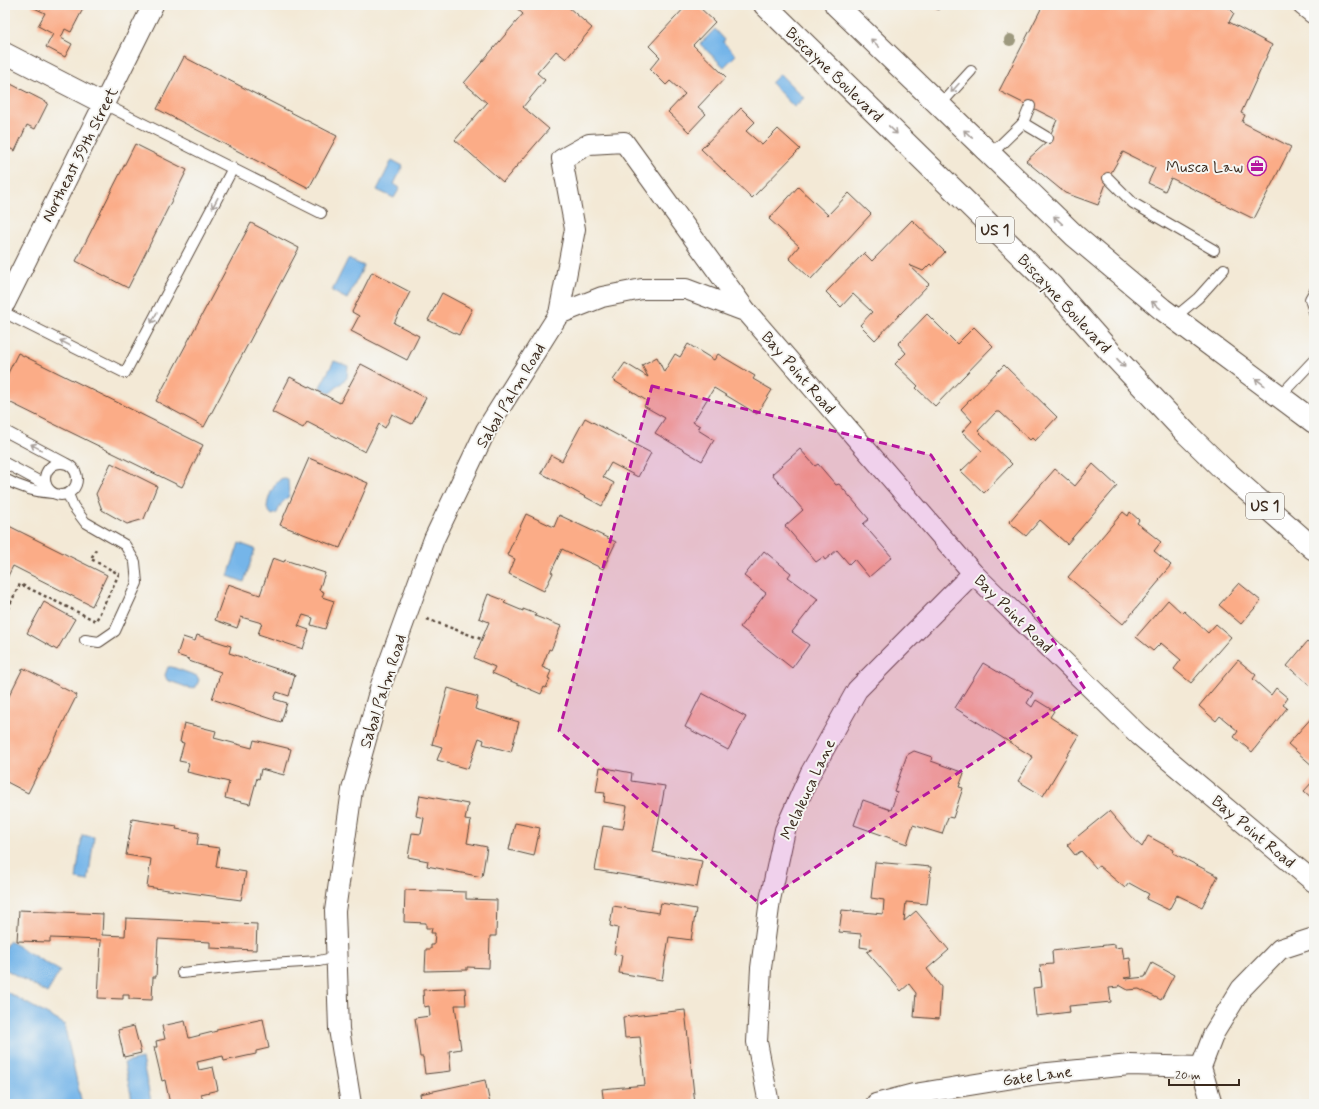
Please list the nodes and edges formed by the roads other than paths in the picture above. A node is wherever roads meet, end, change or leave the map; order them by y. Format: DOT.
graph roads {
  1 [pos="154,5"];
  2 [pos="765,5"];
  3 [pos="836,5"];
  4 [pos="1304,5"];
  5 [pos="1314,13"];
  6 [pos="5,53"];
  7 [pos="971,71"];
  8 [pos="104,104"];
  9 [pos="939,106"];
  10 [pos="1030,106"];
  11 [pos="1023,123"];
  12 [pos="1048,138"];
  13 [pos="990,155"];
  14 [pos="233,168"];
  15 [pos="1108,178"];
  16 [pos="320,213"];
  17 [pos="1214,250"];
  18 [pos="1224,269"];
  19 [pos="1314,292"];
  20 [pos="5,303"];
  21 [pos="747,312"];
  22 [pos="1314,312"];
  23 [pos="5,313"];
  24 [pos="559,314"];
  25 [pos="1174,318"];
  26 [pos="1314,360"];
  27 [pos="1280,397"];
  28 [pos="1314,422"];
  29 [pos="5,431"];
  30 [pos="5,463"];
  31 [pos="67,464"];
  32 [pos="5,479"];
  33 [pos="49,489"];
  34 [pos="68,494"];
  35 [pos="1314,549"];
  36 [pos="973,573"];
  37 [pos="86,640"];
  38 [pos="1314,882"];
  39 [pos="1314,938"];
  40 [pos="337,957"];
  41 [pos="182,973"];
  42 [pos="1201,1067"];
  43 [pos="351,1104"];
  44 [pos="769,1104"];
  45 [pos="876,1104"];
  46 [pos="1212,1104"];
  1 -- 8 [label="street, Northeast 39th Street"];
  2 -- 35 [label="main road, Biscayne Boulevard / US 1, one-way"];
  9 -- 3 [label="main road, one-way"];
  4 -- 5 [label="main road"];
  6 -- 8 [label="street"];
  7 -- 9 [label="lane, one-way"];
  8 -- 14 [label="lane"];
  8 -- 20 [label="street, Northeast 39th Street"];
  13 -- 9 [label="main road, one-way"];
  10 -- 11 [label="lane"];
  11 -- 12 [label="lane"];
  11 -- 13 [label="lane"];
  25 -- 13 [label="main road, one-way"];
  14 -- 16 [label="lane"];
  14 -- 23 [label="lane, one-way"];
  15 -- 17 [label="lane"];
  18 -- 25 [label="lane"];
  19 -- 22 [label="lane"];
  21 -- 24 [label="street, Bay Point Road"];
  21 -- 24 [label="street, Bay Point Road"];
  21 -- 36 [label="street, Bay Point Road"];
  24 -- 40 [label="street, Sabal Palm Road"];
  27 -- 25 [label="main road, one-way"];
  26 -- 27 [label="lane"];
  27 -- 28 [label="main road"];
  31 -- 29 [label="lane, one-way"];
  30 -- 33 [label="lane"];
  31 -- 33 [label="lane"];
  31 -- 34 [label="lane"];
  32 -- 33 [label="lane"];
  33 -- 34 [label="lane"];
  34 -- 37 [label="lane"];
  36 -- 38 [label="street, Bay Point Road"];
  36 -- 44 [label="street, Melaleuca Lane"];
  39 -- 42 [label="street"];
  40 -- 41 [label="lane"];
  40 -- 43 [label="street, Sabal Palm Road"];
  42 -- 45 [label="street, Gate Lane"];
  42 -- 46 [label="street"];
}
